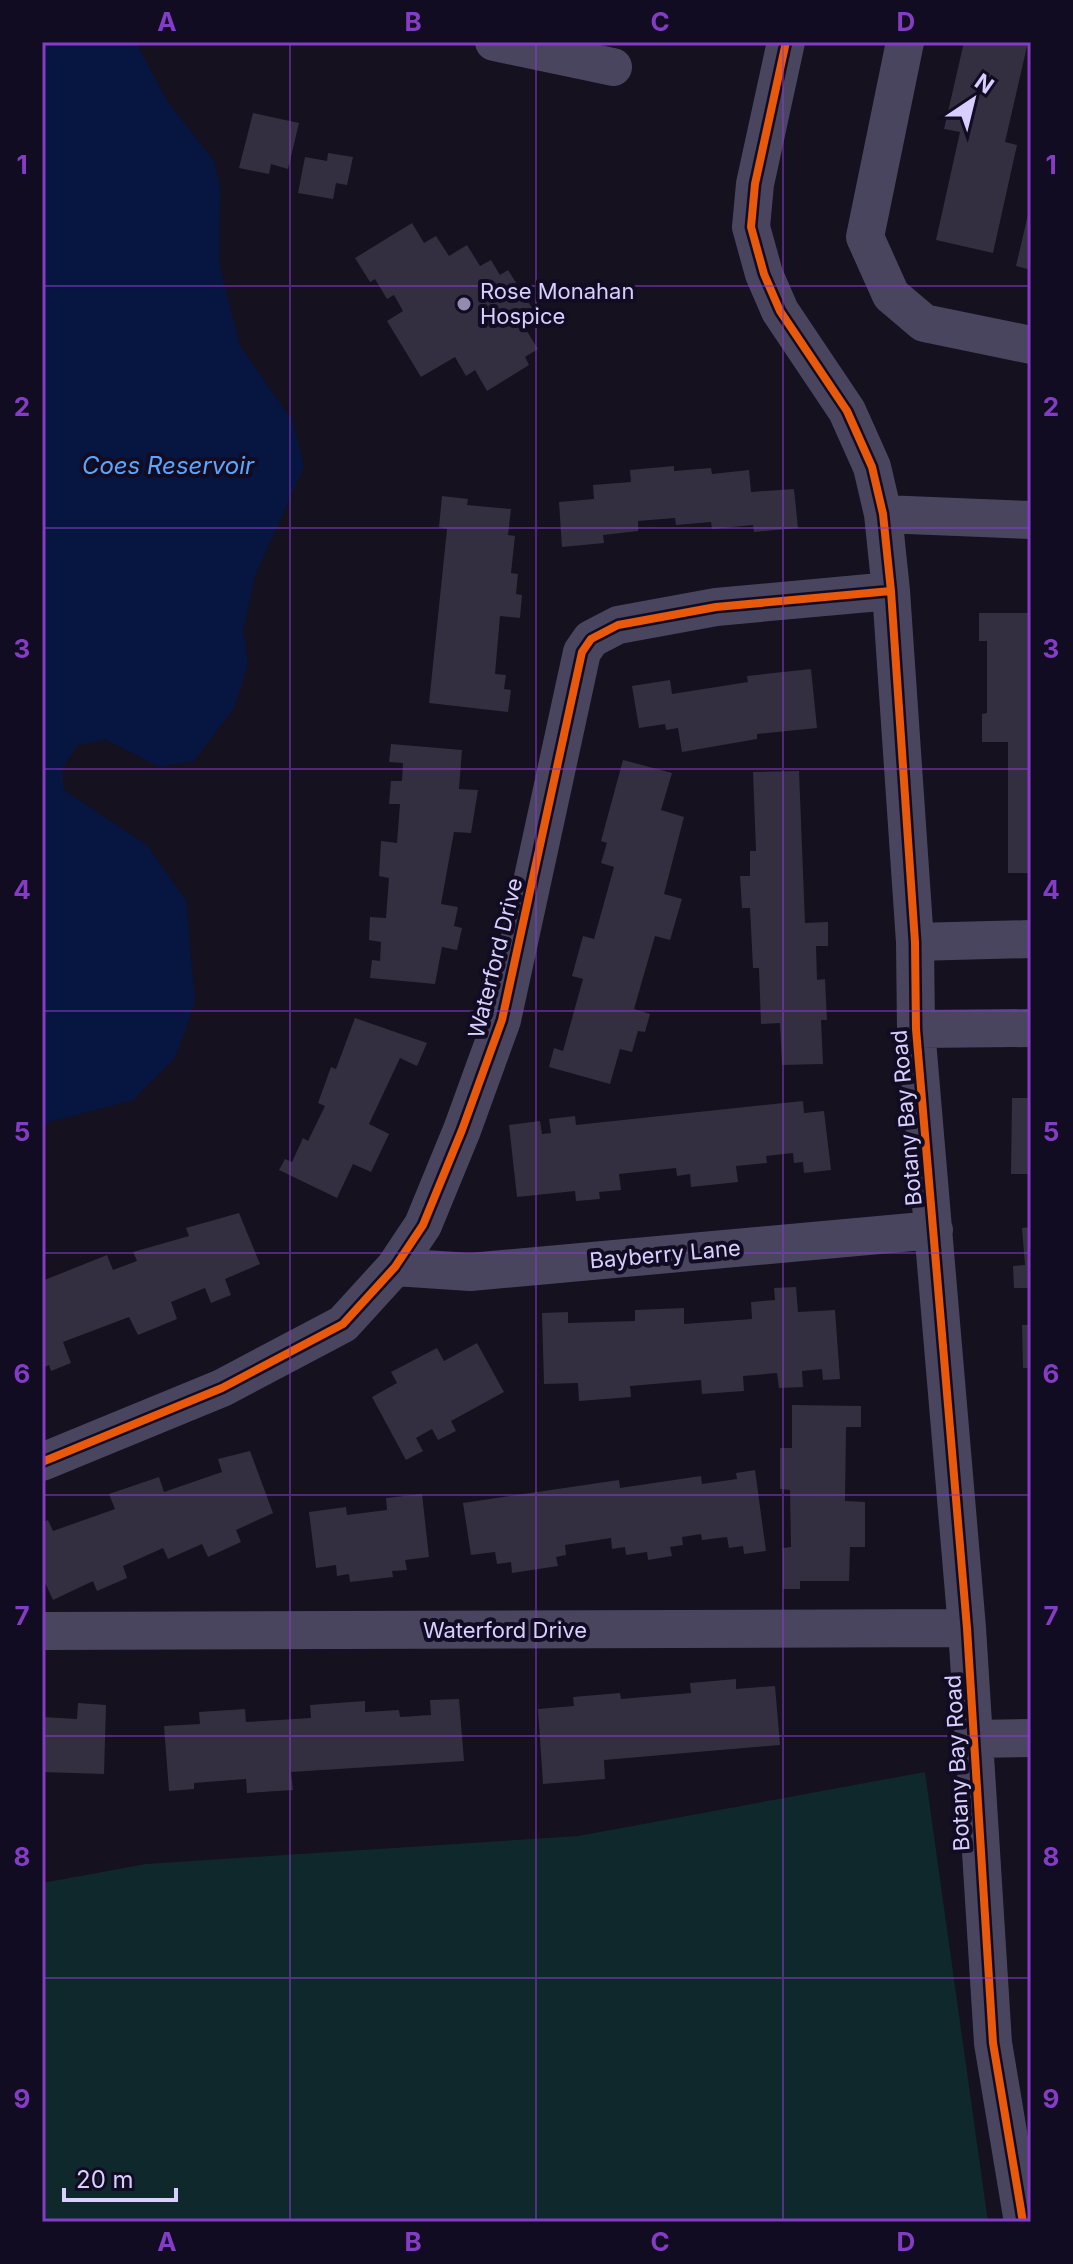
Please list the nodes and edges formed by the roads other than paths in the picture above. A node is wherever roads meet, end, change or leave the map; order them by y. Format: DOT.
graph roads {
  1 [pos="494,42"];
  2 [pos="786,42"];
  3 [pos="905,42"];
  4 [pos="613,67"];
  5 [pos="1031,345"];
  6 [pos="883,514"];
  7 [pos="1031,520"];
  8 [pos="891,591"];
  9 [pos="1031,939"];
  10 [pos="915,942"];
  11 [pos="1031,1028"];
  12 [pos="916,1029"];
  13 [pos="934,1230"];
  14 [pos="395,1267"];
  15 [pos="42,1462"];
  16 [pos="967,1628"];
  17 [pos="42,1631"];
  18 [pos="1031,1738"];
  19 [pos="972,1739"];
  20 [pos="1023,2222"];
  1 -- 4 [label="street"];
  2 -- 6 [label="street, Botany Bay Road"];
  3 -- 5 [label="street"];
  6 -- 7 [label="street"];
  6 -- 8 [label="street, Botany Bay Road"];
  8 -- 10 [label="street, Botany Bay Road"];
  8 -- 14 [label="street, Waterford Drive"];
  9 -- 10 [label="street"];
  10 -- 12 [label="street, Botany Bay Road"];
  11 -- 12 [label="street"];
  12 -- 13 [label="street, Botany Bay Road"];
  13 -- 14 [label="street, Bayberry Lane"];
  13 -- 16 [label="street, Botany Bay Road"];
  14 -- 15 [label="street, Waterford Drive"];
  16 -- 17 [label="street, Waterford Drive"];
  16 -- 19 [label="street, Botany Bay Road"];
  18 -- 19 [label="street"];
  19 -- 20 [label="street, Botany Bay Road"];
}
